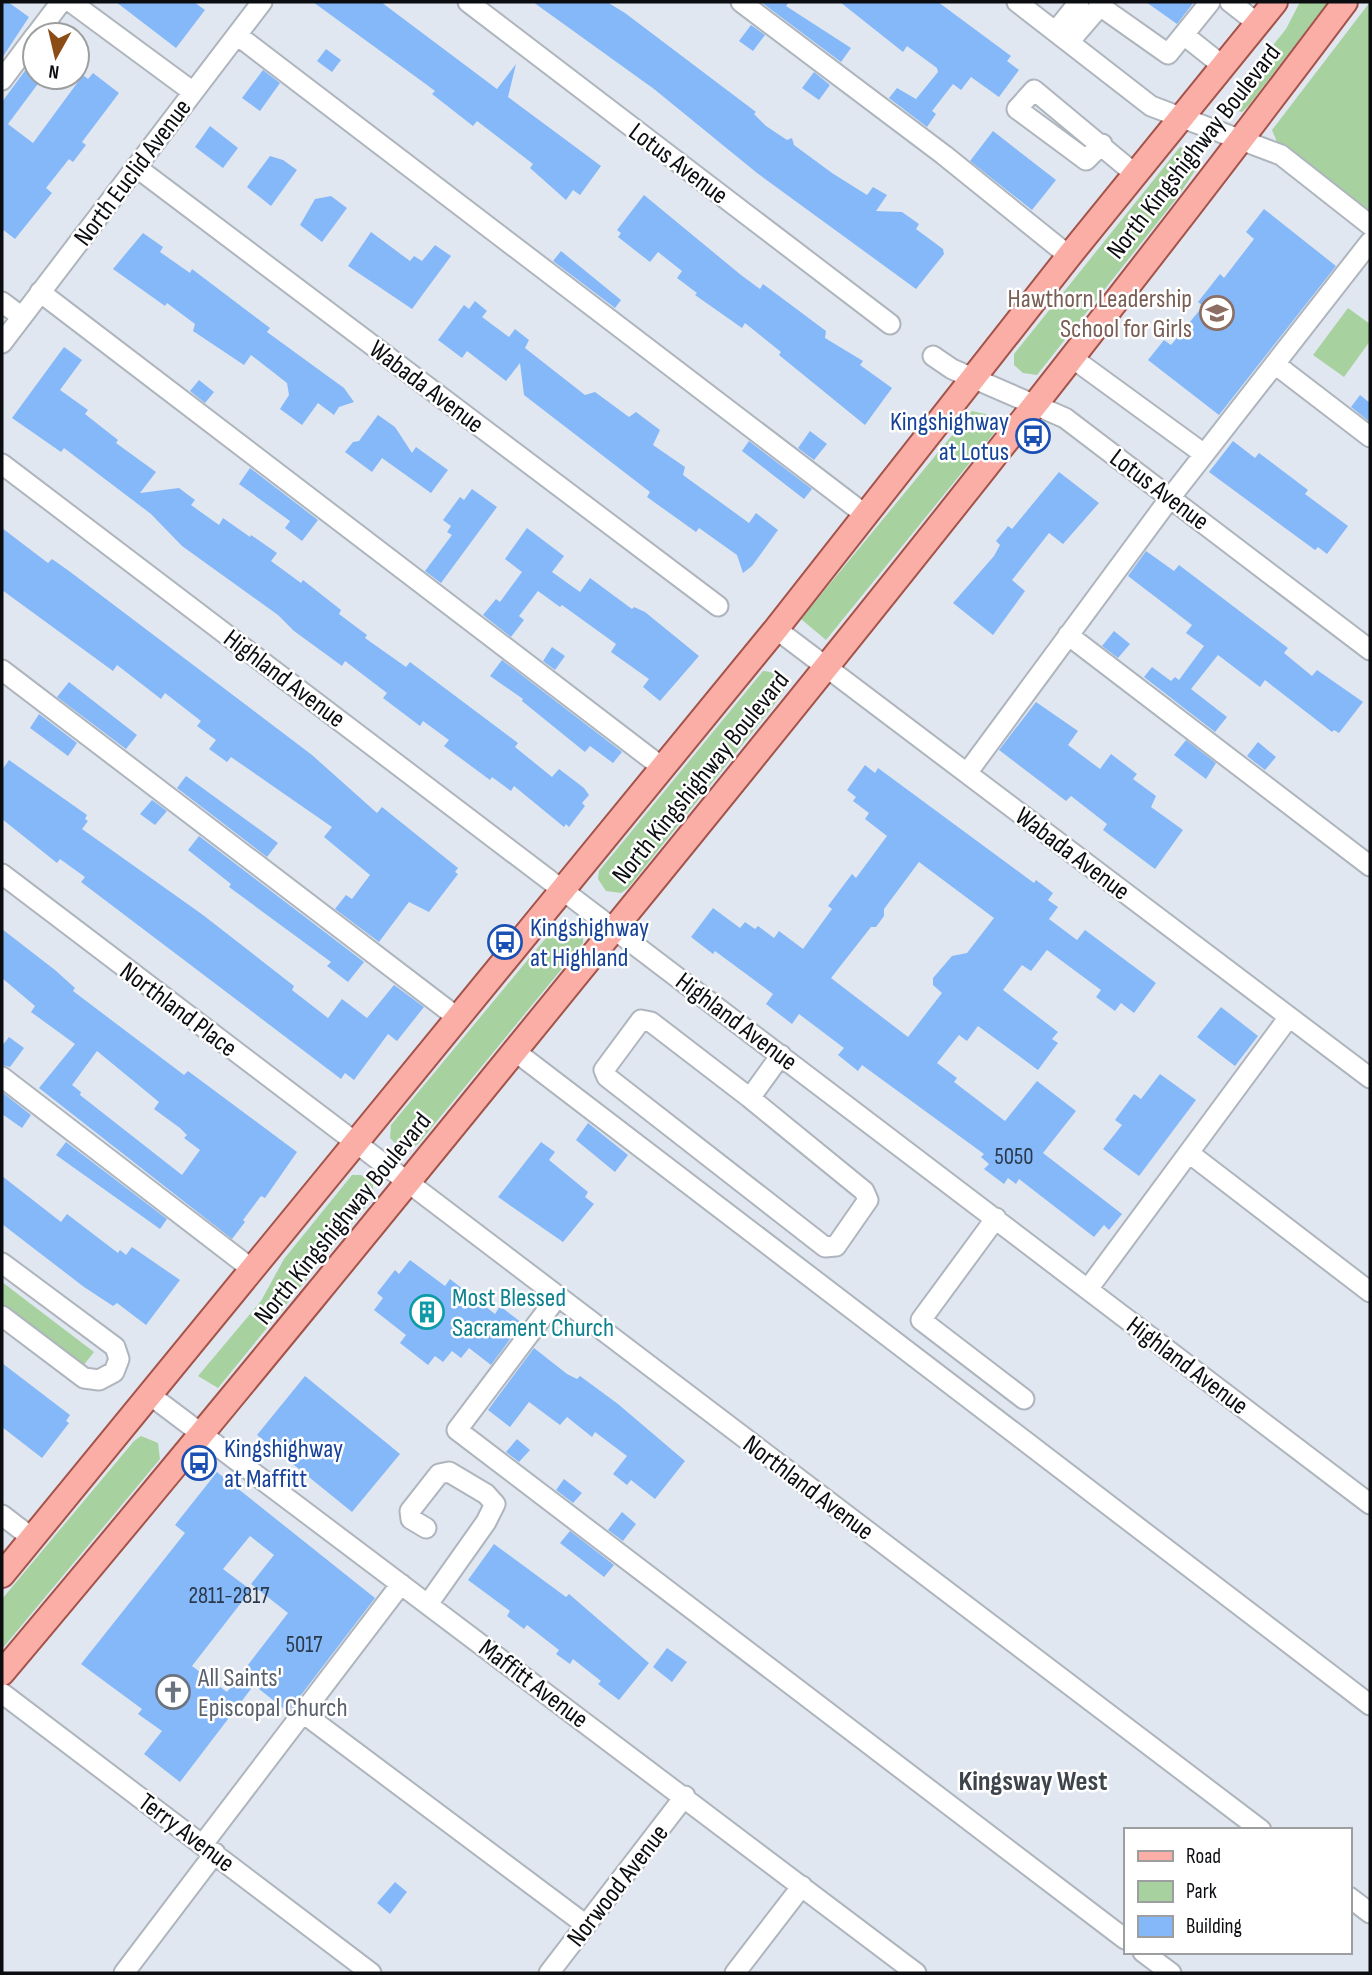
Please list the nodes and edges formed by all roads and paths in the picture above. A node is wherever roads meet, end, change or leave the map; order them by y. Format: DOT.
graph roads {
  1 [pos="70,2"];
  2 [pos="262,2"];
  3 [pos="468,2"];
  4 [pos="741,2"];
  5 [pos="1017,2"];
  6 [pos="1079,2"];
  7 [pos="1210,2"];
  8 [pos="1230,2"];
  9 [pos="1275,2"];
  10 [pos="1345,2"];
  11 [pos="1101,4"];
  12 [pos="51,21"];
  13 [pos="1257,23"];
  14 [pos="237,35"];
  15 [pos="1184,35"];
  16 [pos="1063,36"];
  17 [pos="21,55"];
  18 [pos="1223,66"];
  19 [pos="2,80"];
  20 [pos="193,92"];
  21 [pos="1182,117"];
  22 [pos="1242,140"];
  23 [pos="1102,144"];
  24 [pos="136,167"];
  25 [pos="1135,174"];
  26 [pos="1370,225"];
  27 [pos="1370,242"];
  28 [pos="1069,256"];
  29 [pos="40,292"];
  30 [pos="2,302"];
  31 [pos="22,317"];
  32 [pos="890,324"];
  33 [pos="2,343"];
  34 [pos="933,356"];
  35 [pos="1071,358"];
  36 [pos="1275,364"];
  37 [pos="975,379"];
  38 [pos="1035,403"];
  39 [pos="1370,437"];
  40 [pos="1204,454"];
  41 [pos="2,464"];
  42 [pos="1170,498"];
  43 [pos="867,516"];
  44 [pos="718,606"];
  45 [pos="776,629"];
  46 [pos="1068,635"];
  47 [pos="1370,650"];
  48 [pos="828,667"];
  49 [pos="2,670"];
  50 [pos="663,768"];
  51 [pos="967,773"];
  52 [pos="1370,866"];
  53 [pos="2,874"];
  54 [pos="563,888"];
  55 [pos="615,928"];
  56 [pos="1289,1017"];
  57 [pos="458,1018"];
  58 [pos="516,1052"];
  59 [pos="781,1055"];
  60 [pos="2,1077"];
  61 [pos="1370,1078"];
  62 [pos="751,1098"];
  63 [pos="357,1143"];
  64 [pos="1189,1153"];
  65 [pos="409,1183"];
  66 [pos="996,1219"];
  67 [pos="2,1263"];
  68 [pos="253,1270"];
  69 [pos="1088,1289"];
  70 [pos="1370,1292"];
  71 [pos="558,1296"];
  72 [pos="2,1316"];
  73 [pos="150,1395"];
  74 [pos="1024,1399"];
  75 [pos="203,1435"];
  76 [pos="1370,1504"];
  77 [pos="2,1515"];
  78 [pos="426,1528"];
  79 [pos="32,1538"];
  80 [pos="2,1575"];
  81 [pos="401,1584"];
  82 [pos="428,1604"];
  83 [pos="2,1673"];
  84 [pos="2,1693"];
  85 [pos="1370,1705"];
  86 [pos="303,1713"];
  87 [pos="685,1796"];
  88 [pos="1258,1828"];
  89 [pos="209,1849"];
  90 [pos="803,1886"];
  91 [pos="1351,1899"];
  92 [pos="1370,1913"];
  93 [pos="586,1925"];
  94 [pos="1124,1938"];
  95 [pos="1146,1954"];
  96 [pos="124,1973"];
  97 [pos="371,1973"];
  98 [pos="550,1973"];
  99 [pos="735,1973"];
  100 [pos="916,1973"];
  101 [pos="1171,1973"];
  1 -- 12 [label="street"];
  1 -- 20 [label="street"];
  2 -- 14 [label="street, North Euclid Avenue"];
  3 -- 32 [label="street, Lotus Avenue"];
  4 -- 28 [label="street"];
  5 -- 16 [label="street"];
  6 -- 16 [label="street"];
  7 -- 15 [label="street"];
  8 -- 13 [label="street"];
  9 -- 13 [label="main road, North Kingshighway Boulevard"];
  10 -- 22 [label="main road, North Kingshighway Boulevard"];
  11 -- 15 [label="street"];
  11 -- 16 [label="street"];
  13 -- 18 [label="main road, North Kingshighway Boulevard"];
  14 -- 20 [label="street, North Euclid Avenue"];
  14 -- 43 [label="street"];
  15 -- 18 [label="street"];
  16 -- 21 [label="street"];
  17 -- 19 [label="street"];
  18 -- 21 [label="main road, North Kingshighway Boulevard"];
  20 -- 24 [label="street, North Euclid Avenue"];
  21 -- 22 [label="street"];
  21 -- 25 [label="main road, North Kingshighway Boulevard"];
  22 -- 26 [label="street"];
  22 -- 35 [label="main road, North Kingshighway Boulevard"];
  23 -- 25 [label="street"];
  24 -- 29 [label="street, North Euclid Avenue"];
  24 -- 44 [label="street, Wabada Avenue"];
  25 -- 28 [label="main road, North Kingshighway Boulevard"];
  27 -- 36 [label="street"];
  28 -- 37 [label="main road, North Kingshighway Boulevard"];
  29 -- 31 [label="street, North Euclid Avenue"];
  29 -- 50 [label="street"];
  30 -- 31 [label="street"];
  31 -- 33 [label="street, North Euclid Avenue"];
  34 -- 37 [label="street, Lotus Avenue"];
  35 -- 38 [label="main road, North Kingshighway Boulevard"];
  35 -- 40 [label="street"];
  36 -- 39 [label="street"];
  36 -- 40 [label="street"];
  37 -- 38 [label="street, Lotus Avenue"];
  37 -- 43 [label="main road, North Kingshighway Boulevard"];
  38 -- 42 [label="street, Lotus Avenue"];
  38 -- 48 [label="main road, North Kingshighway Boulevard"];
  40 -- 42 [label="street"];
  41 -- 54 [label="street, Highland Avenue"];
  42 -- 46 [label="street"];
  42 -- 47 [label="street, Lotus Avenue"];
  43 -- 45 [label="main road, North Kingshighway Boulevard"];
  45 -- 48 [label="street, Wabada Avenue"];
  45 -- 50 [label="main road, North Kingshighway Boulevard"];
  46 -- 51 [label="street"];
  46 -- 52 [label="street"];
  48 -- 51 [label="street, Wabada Avenue"];
  48 -- 55 [label="main road, North Kingshighway Boulevard"];
  49 -- 57 [label="street"];
  50 -- 54 [label="main road, North Kingshighway Boulevard"];
  51 -- 56 [label="street, Wabada Avenue"];
  53 -- 63 [label="street, Northland Place"];
  54 -- 55 [label="street, Highland Avenue"];
  54 -- 57 [label="main road, North Kingshighway Boulevard"];
  55 -- 58 [label="main road, North Kingshighway Boulevard"];
  55 -- 59 [label="street, Highland Avenue"];
  56 -- 61 [label="street, Wabada Avenue"];
  56 -- 64 [label="street"];
  57 -- 63 [label="main road, North Kingshighway Boulevard"];
  58 -- 65 [label="main road, North Kingshighway Boulevard"];
  58 -- 85 [label="street"];
  59 -- 62 [label="street"];
  59 -- 66 [label="street, Highland Avenue"];
  60 -- 68 [label="street"];
  62 -- 62 [label="street"];
  63 -- 65 [label="street, Northland Avenue"];
  63 -- 68 [label="main road, North Kingshighway Boulevard"];
  64 -- 69 [label="street"];
  64 -- 70 [label="street"];
  65 -- 71 [label="street, Northland Avenue"];
  65 -- 75 [label="main road, North Kingshighway Boulevard"];
  66 -- 69 [label="street, Highland Avenue"];
  66 -- 74 [label="street"];
  67 -- 72 [label="street"];
  68 -- 73 [label="main road, North Kingshighway Boulevard"];
  69 -- 76 [label="street, Highland Avenue"];
  71 -- 88 [label="street, Northland Avenue"];
  71 -- 94 [label="street"];
  73 -- 75 [label="street, Maffitt Avenue"];
  73 -- 79 [label="main road, North Kingshighway Boulevard"];
  75 -- 81 [label="street, Maffitt Avenue"];
  75 -- 83 [label="main road, North Kingshighway Boulevard"];
  77 -- 79 [label="street"];
  78 -- 82 [label="street"];
  79 -- 80 [label="main road, North Kingshighway Boulevard"];
  81 -- 82 [label="street, Maffitt Avenue"];
  81 -- 86 [label="street"];
  82 -- 87 [label="street, Maffitt Avenue"];
  84 -- 89 [label="street, Terry Avenue"];
  86 -- 89 [label="street"];
  86 -- 93 [label="street"];
  87 -- 90 [label="street, Maffitt Avenue"];
  87 -- 93 [label="street, Norwood Avenue"];
  89 -- 96 [label="street"];
  89 -- 97 [label="street, Terry Avenue"];
  90 -- 99 [label="street"];
  90 -- 100 [label="street, Maffitt Avenue"];
  91 -- 92 [label="street"];
  93 -- 98 [label="street, Norwood Avenue"];
  95 -- 101 [label="street"];
}
